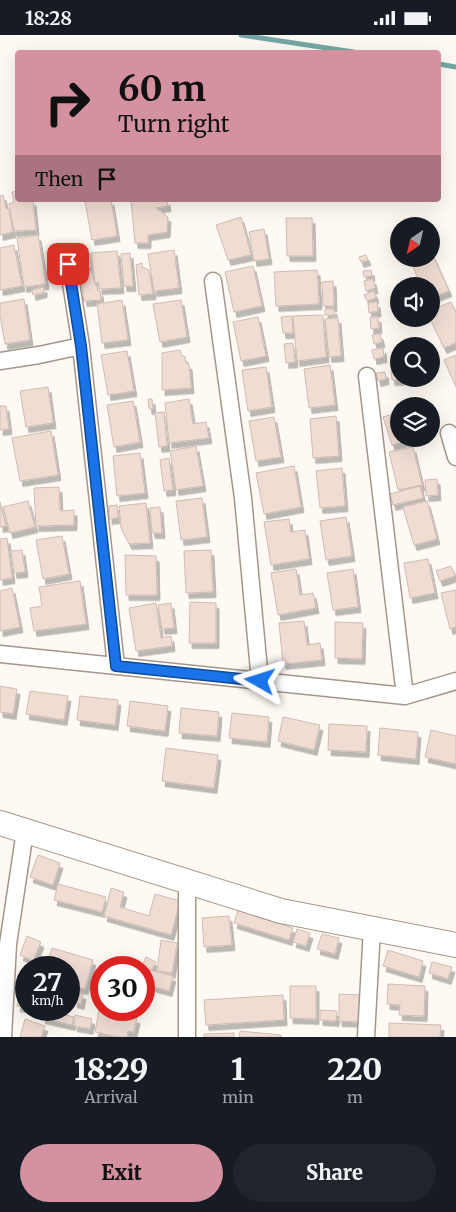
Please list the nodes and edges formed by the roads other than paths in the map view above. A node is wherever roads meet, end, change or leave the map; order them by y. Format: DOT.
graph roads {
  1 [pos="68,264"];
  2 [pos="213,281"];
  3 [pos="81,346"];
  4 [pos="0,361"];
  5 [pos="367,376"];
  6 [pos="449,433"];
  7 [pos="456,457"];
  8 [pos="0,653"];
  9 [pos="116,666"];
  10 [pos="260,681"];
  11 [pos="456,681"];
  12 [pos="406,696"];
  13 [pos="0,823"];
  14 [pos="25,831"];
  15 [pos="187,881"];
  16 [pos="372,928"];
  17 [pos="456,945"];
  18 [pos="3,1037"];
  19 [pos="187,1037"];
  20 [pos="366,1037"];
  1 -- 3 [label="street"];
  2 -- 10 [label="street"];
  3 -- 4 [label="street"];
  3 -- 9 [label="street"];
  5 -- 12 [label="street"];
  6 -- 7 [label="street"];
  8 -- 9 [label="street"];
  9 -- 10 [label="street"];
  10 -- 12 [label="street"];
  11 -- 12 [label="street"];
  13 -- 14 [label="street"];
  14 -- 15 [label="street"];
  14 -- 18 [label="street"];
  15 -- 16 [label="street"];
  15 -- 19 [label="street"];
  16 -- 17 [label="street"];
  16 -- 20 [label="street"];
}
